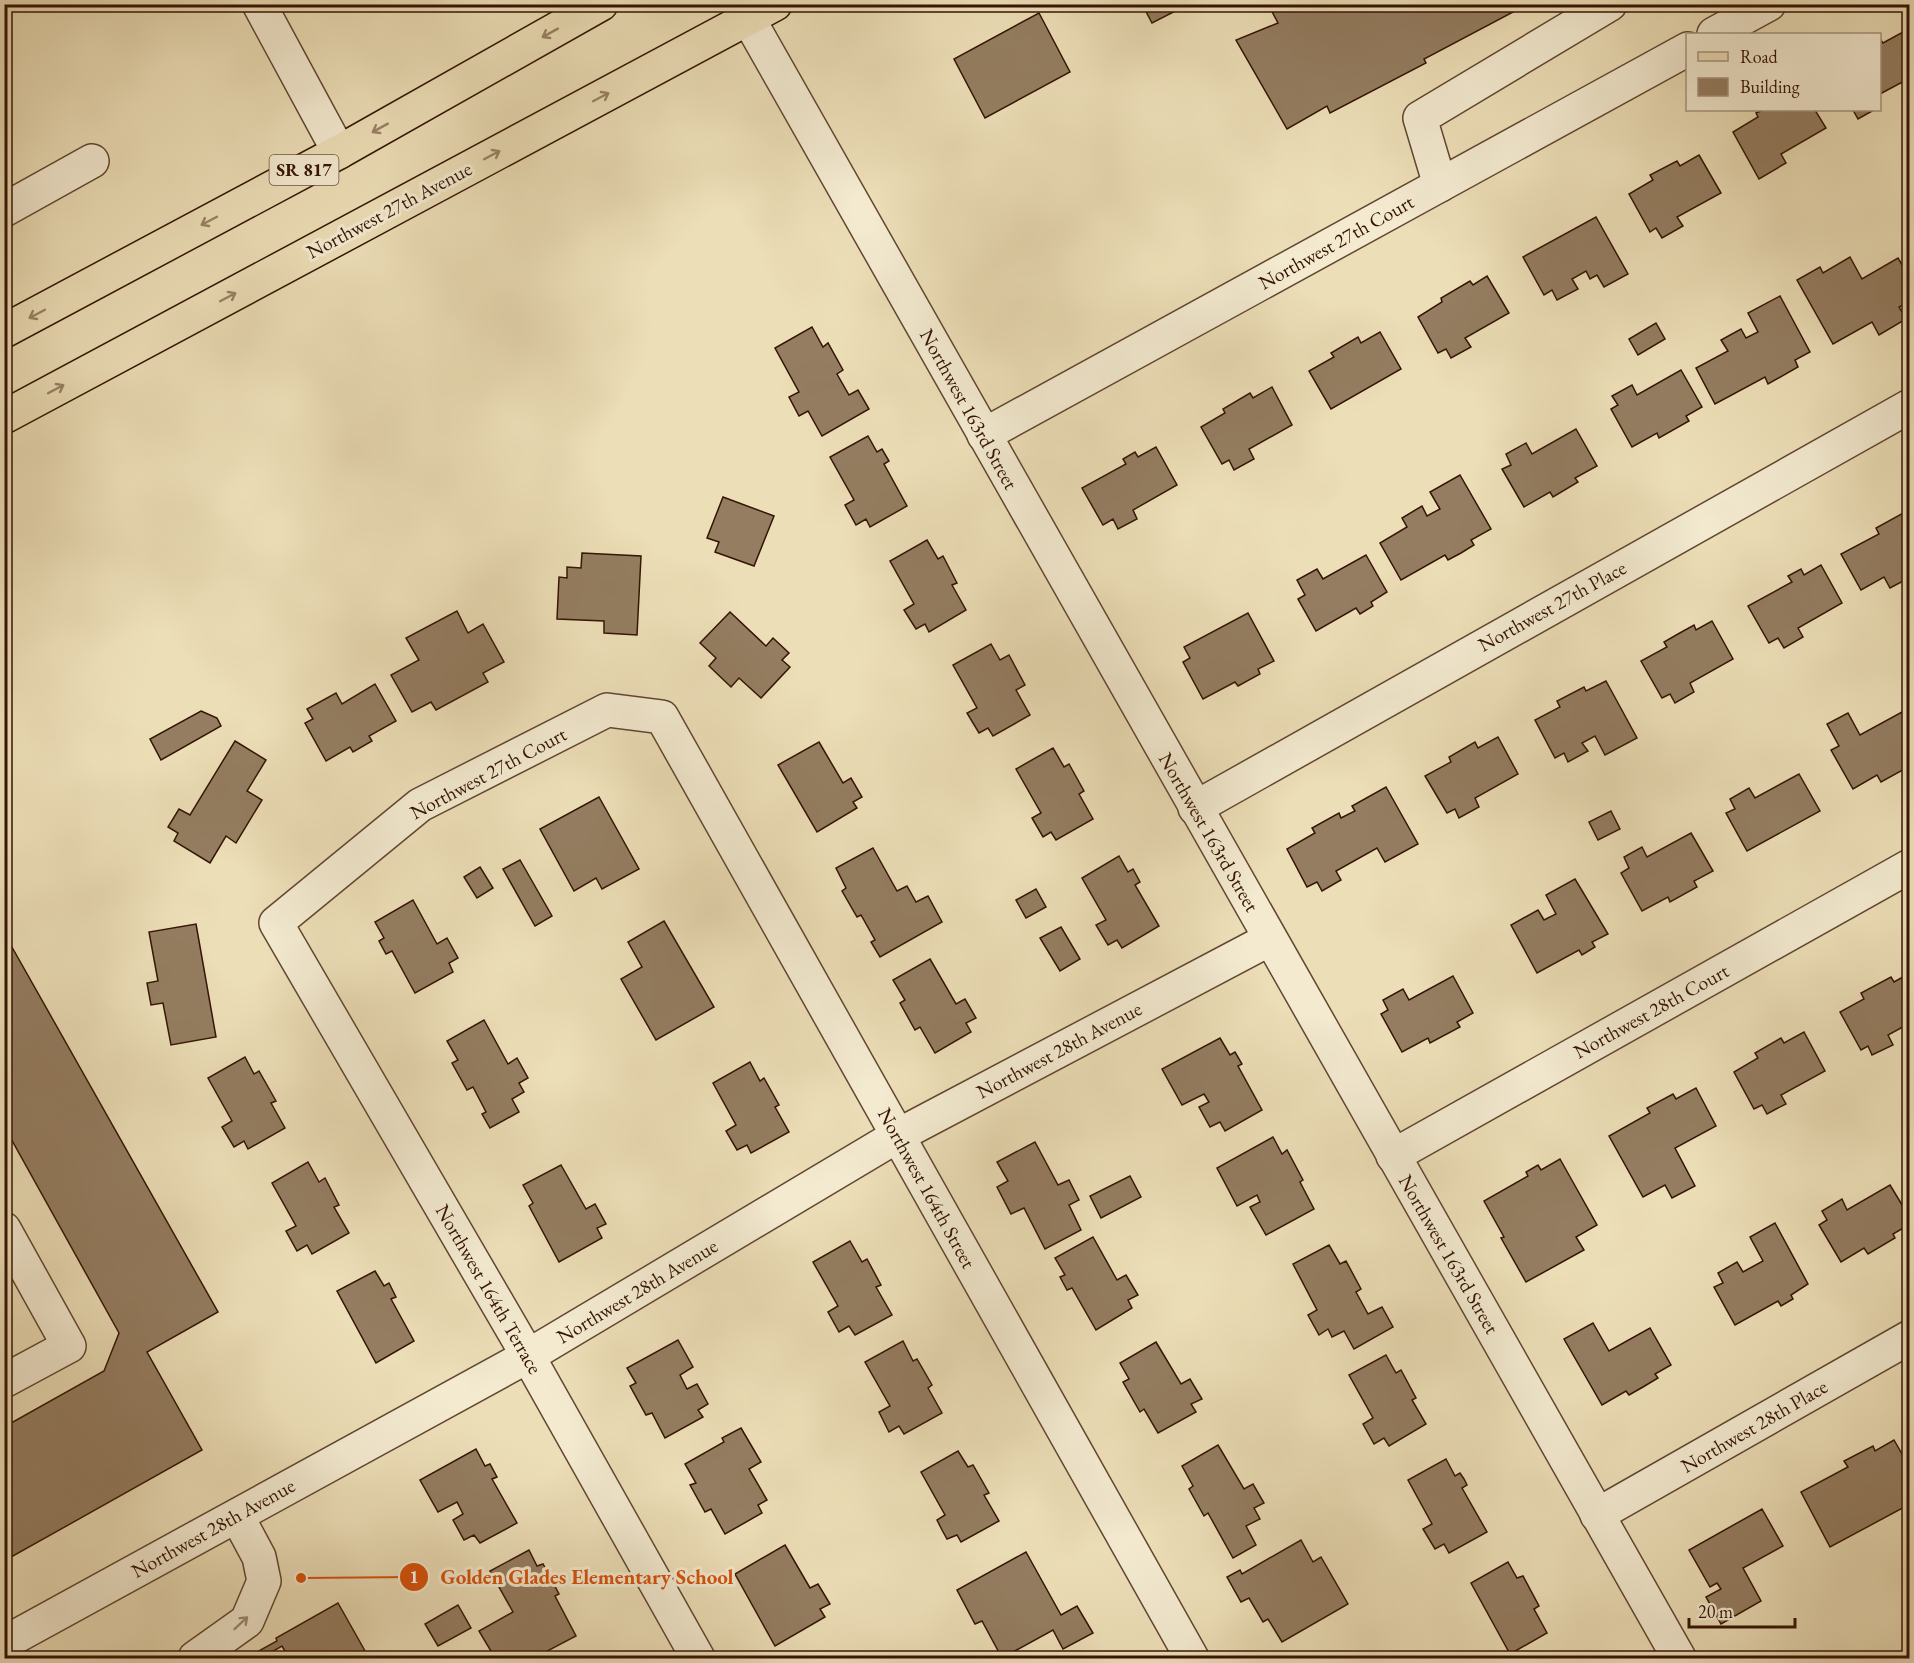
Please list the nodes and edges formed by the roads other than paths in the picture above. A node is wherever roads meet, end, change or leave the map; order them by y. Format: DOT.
graph roads {
  1 [pos="259,4"];
  2 [pos="602,4"];
  3 [pos="1610,4"];
  4 [pos="1769,4"];
  5 [pos="754,9"];
  6 [pos="1716,33"];
  7 [pos="1686,50"];
  8 [pos="339,152"];
  9 [pos="92,161"];
  10 [pos="1440,185"];
  11 [pos="4,210"];
  12 [pos="4,331"];
  13 [pos="1910,406"];
  14 [pos="4,417"];
  15 [pos="984,435"];
  16 [pos="662,717"];
  17 [pos="1195,807"];
  18 [pos="1910,866"];
  19 [pos="276,923"];
  20 [pos="1270,939"];
  21 [pos="897,1136"];
  22 [pos="1394,1156"];
  23 [pos="4,1229"];
  24 [pos="15,1273"];
  25 [pos="1910,1337"];
  26 [pos="528,1356"];
  27 [pos="4,1380"];
  28 [pos="1598,1515"];
  29 [pos="237,1516"];
  30 [pos="4,1643"];
  31 [pos="4,1651"];
  32 [pos="9,1659"];
  33 [pos="195,1659"];
  34 [pos="698,1659"];
  35 [pos="1192,1659"];
  36 [pos="1679,1659"];
  1 -- 8 [label="street"];
  2 -- 8 [label="main road, SR 817, one-way"];
  3 -- 10 [label="street"];
  4 -- 6 [label="street"];
  14 -- 5 [label="main road, Northwest 27th Avenue, one-way"];
  5 -- 15 [label="street, Northwest 163rd Street"];
  7 -- 10 [label="street, Northwest 27th Court"];
  8 -- 12 [label="main road, SR 817, one-way"];
  9 -- 11 [label="street"];
  10 -- 15 [label="street, Northwest 27th Court"];
  13 -- 17 [label="street, Northwest 27th Place"];
  15 -- 17 [label="street, Northwest 163rd Street"];
  16 -- 19 [label="street, Northwest 27th Court"];
  16 -- 21 [label="street, Northwest 164th Street"];
  17 -- 20 [label="street, Northwest 163rd Street"];
  18 -- 22 [label="street, Northwest 28th Court"];
  19 -- 26 [label="street, Northwest 164th Terrace"];
  20 -- 21 [label="street, Northwest 28th Avenue"];
  20 -- 22 [label="street, Northwest 163rd Street"];
  21 -- 26 [label="street, Northwest 28th Avenue"];
  21 -- 35 [label="street, Northwest 164th Street"];
  22 -- 28 [label="street, Northwest 163rd Street"];
  23 -- 24 [label="street"];
  24 -- 27 [label="street"];
  25 -- 28 [label="street, Northwest 28th Place"];
  26 -- 29 [label="street, Northwest 28th Avenue"];
  26 -- 34 [label="street, Northwest 164th Terrace"];
  28 -- 36 [label="street, Northwest 163rd Street"];
  29 -- 30 [label="street, Northwest 28th Avenue"];
  33 -- 29 [label="street, one-way"];
  31 -- 32 [label="street"];
}
